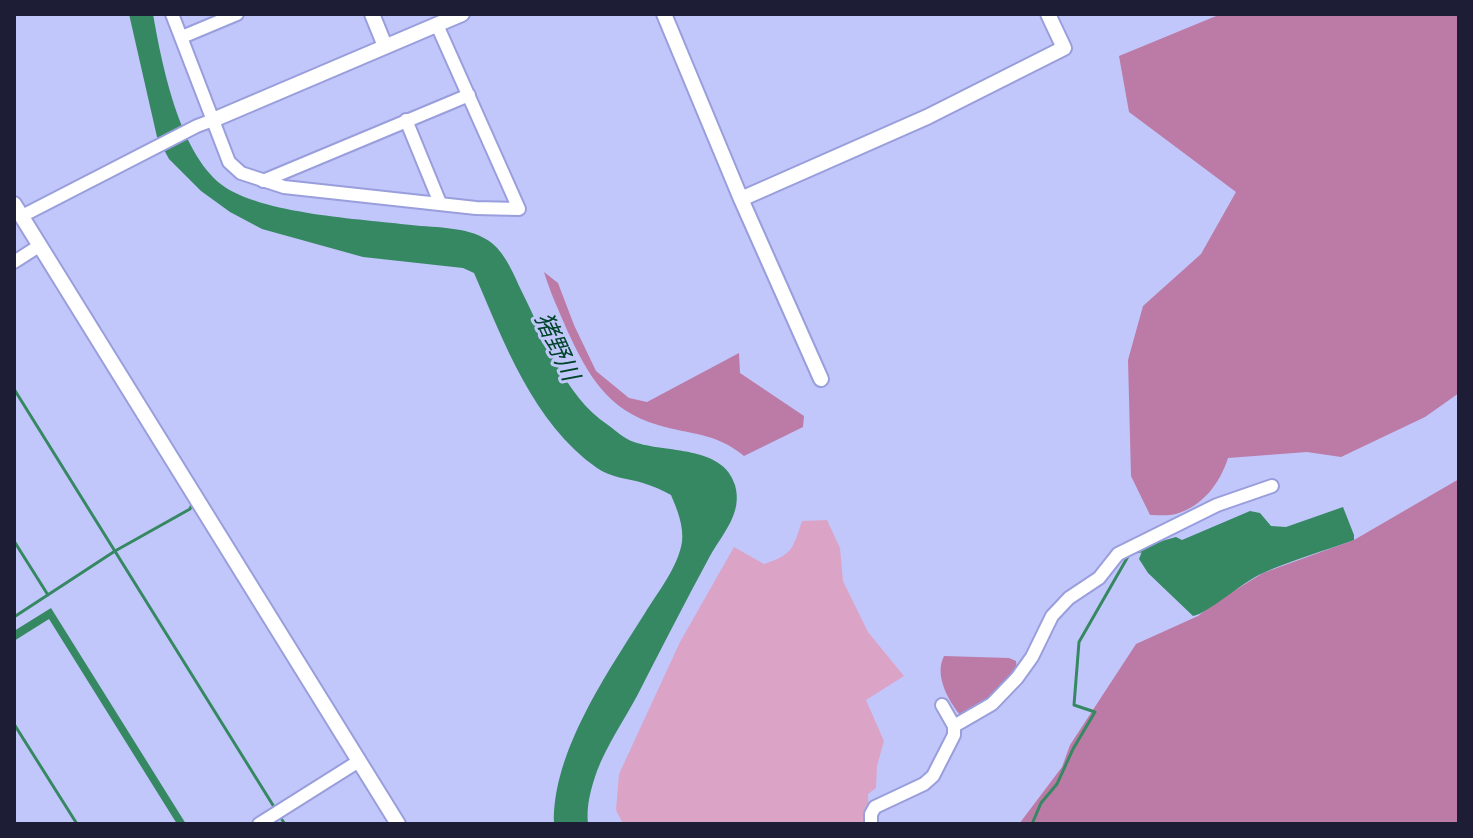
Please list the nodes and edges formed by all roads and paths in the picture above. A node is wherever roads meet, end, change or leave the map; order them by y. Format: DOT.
graph roads {
  1 [pos="172,14"];
  2 [pos="237,14"];
  3 [pos="372,14"];
  4 [pos="664,14"];
  5 [pos="1048,14"];
  6 [pos="456,15"];
  7 [pos="437,25"];
  8 [pos="182,37"];
  9 [pos="385,46"];
  10 [pos="469,95"];
  11 [pos="213,120"];
  12 [pos="406,120"];
  13 [pos="263,181"];
  14 [pos="741,199"];
  15 [pos="440,203"];
  16 [pos="18,210"];
  17 [pos="39,246"];
  18 [pos="14,262"];
  19 [pos="821,379"];
  20 [pos="1272,486"];
  21 [pos="942,705"];
  22 [pos="954,726"];
  23 [pos="359,761"];
  24 [pos="259,824"];
  25 [pos="398,824"];
  26 [pos="871,824"];
  1 -- 8 [label="street"];
  2 -- 8 [label="street"];
  3 -- 9 [label="street"];
  4 -- 14 [label="street"];
  5 -- 14 [label="street"];
  6 -- 7 [label="street"];
  7 -- 9 [label="street"];
  7 -- 10 [label="street"];
  8 -- 11 [label="street"];
  9 -- 11 [label="street"];
  10 -- 12 [label="street"];
  10 -- 15 [label="street"];
  11 -- 13 [label="street"];
  11 -- 16 [label="street"];
  12 -- 13 [label="street"];
  12 -- 15 [label="street"];
  13 -- 15 [label="street"];
  14 -- 19 [label="street"];
  16 -- 17 [label="street"];
  17 -- 18 [label="street"];
  17 -- 23 [label="street"];
  20 -- 22 [label="street"];
  21 -- 22 [label="street"];
  22 -- 26 [label="street"];
  23 -- 24 [label="street"];
  23 -- 25 [label="street"];
}
